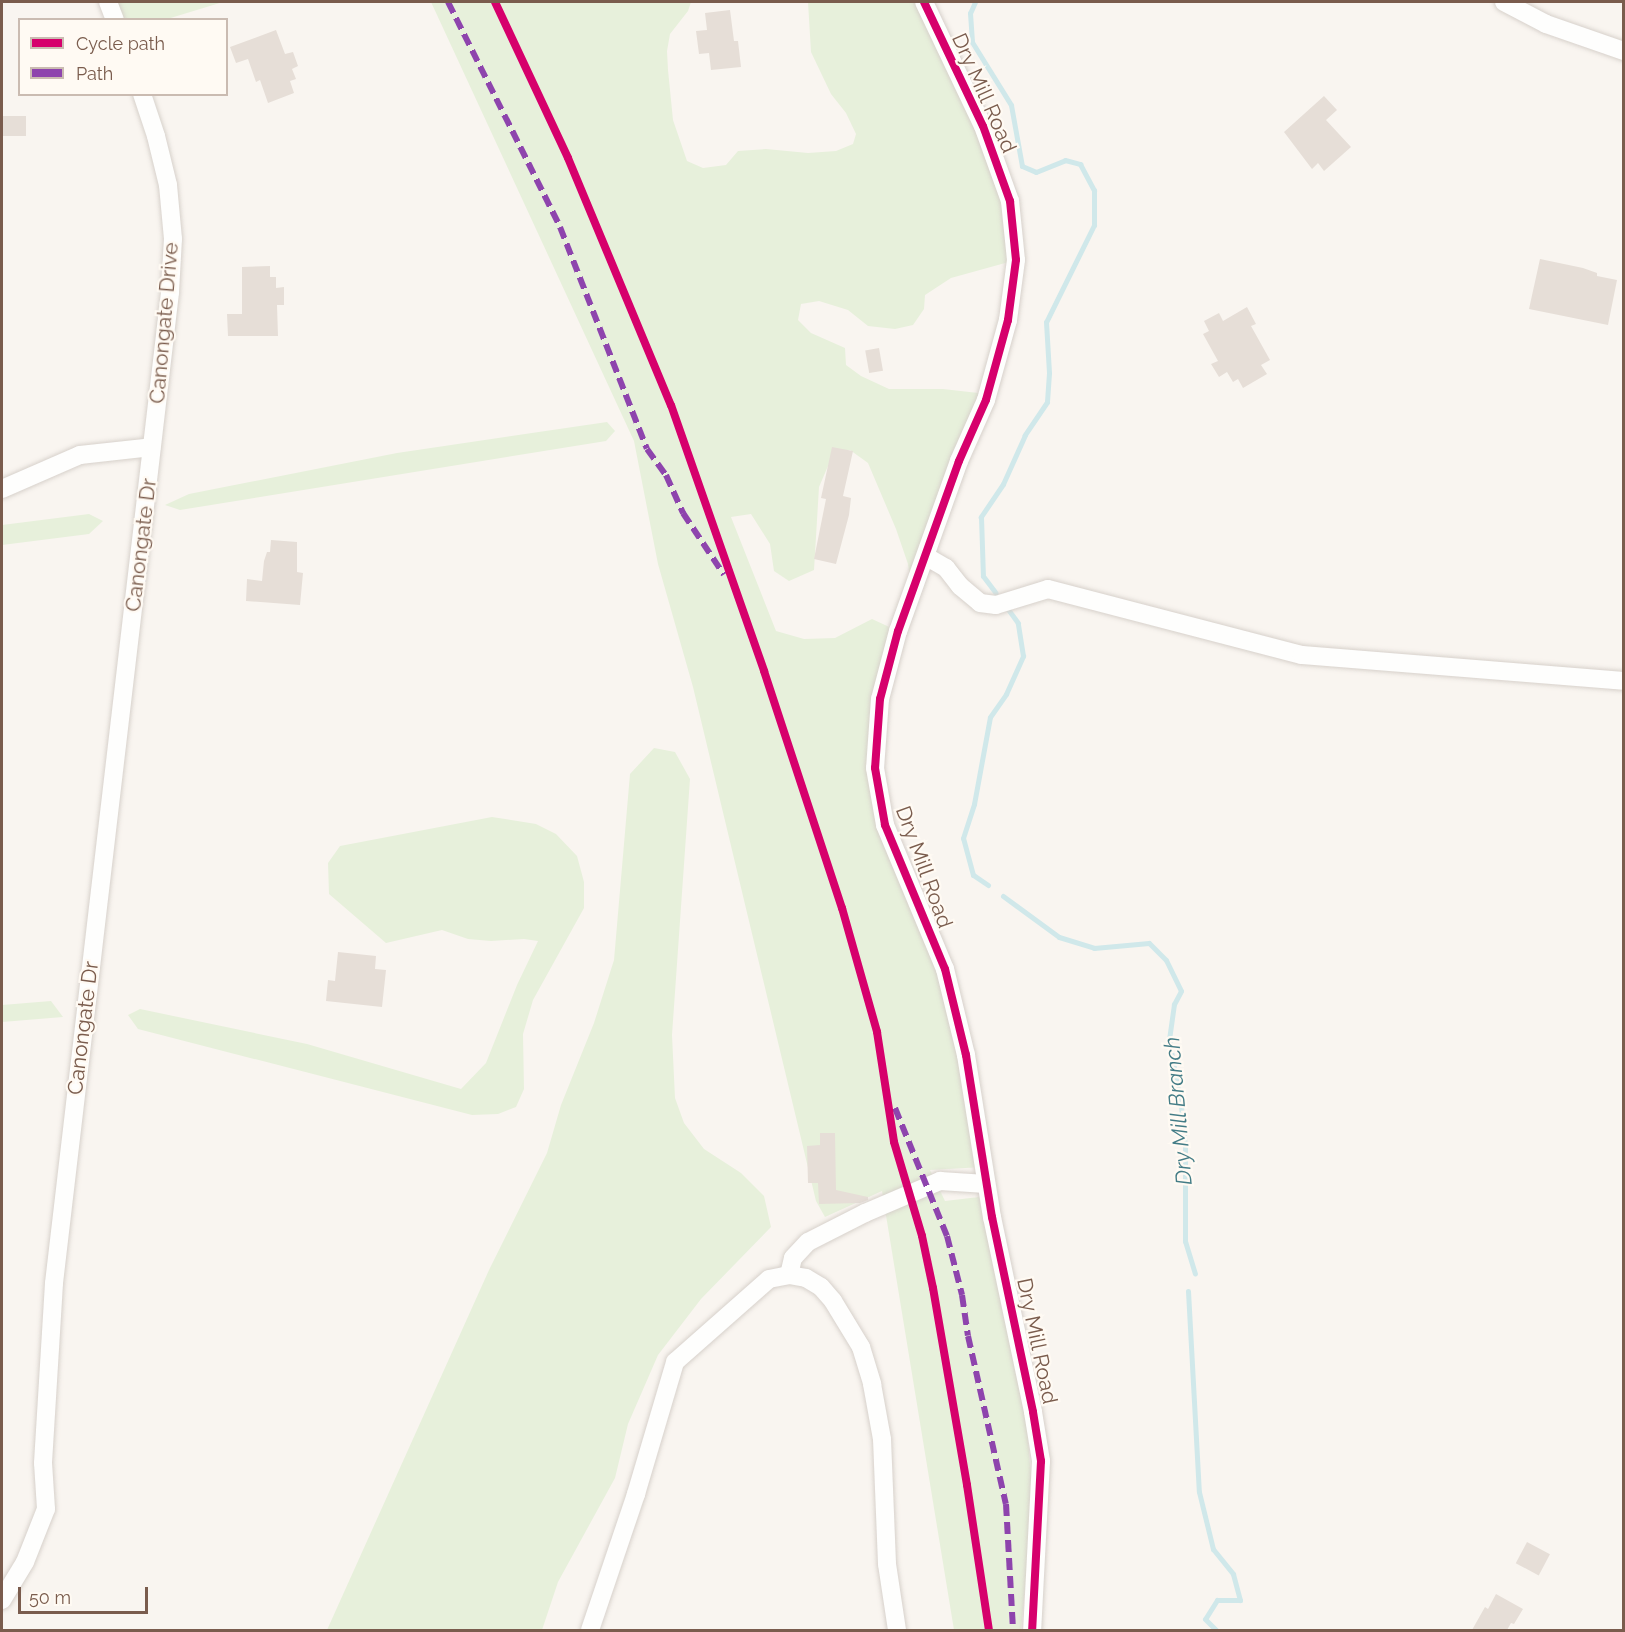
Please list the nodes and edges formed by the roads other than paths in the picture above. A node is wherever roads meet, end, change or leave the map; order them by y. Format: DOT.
graph roads {
  1 [pos="108,2"];
  2 [pos="924,2"];
  3 [pos="1504,2"];
  4 [pos="114,18"];
  5 [pos="1623,51"];
  6 [pos="143,96"];
  7 [pos="152,447"];
  8 [pos="2,489"];
  9 [pos="927,557"];
  10 [pos="1623,681"];
  11 [pos="986,1184"];
  12 [pos="789,1275"];
  13 [pos="2,1600"];
  14 [pos="590,1630"];
  15 [pos="897,1630"];
  16 [pos="1032,1630"];
  1 -- 4 [label="street"];
  2 -- 9 [label="street, Dry Mill Road"];
  3 -- 5 [label="street"];
  6 -- 7 [label="street, Canongate Drive"];
  7 -- 8 [label="street"];
  7 -- 13 [label="street, Canongate Dr"];
  9 -- 10 [label="street"];
  9 -- 11 [label="street, Dry Mill Road"];
  11 -- 12 [label="street"];
  11 -- 16 [label="street, Dry Mill Road"];
  12 -- 14 [label="street"];
  12 -- 15 [label="street"];
}
